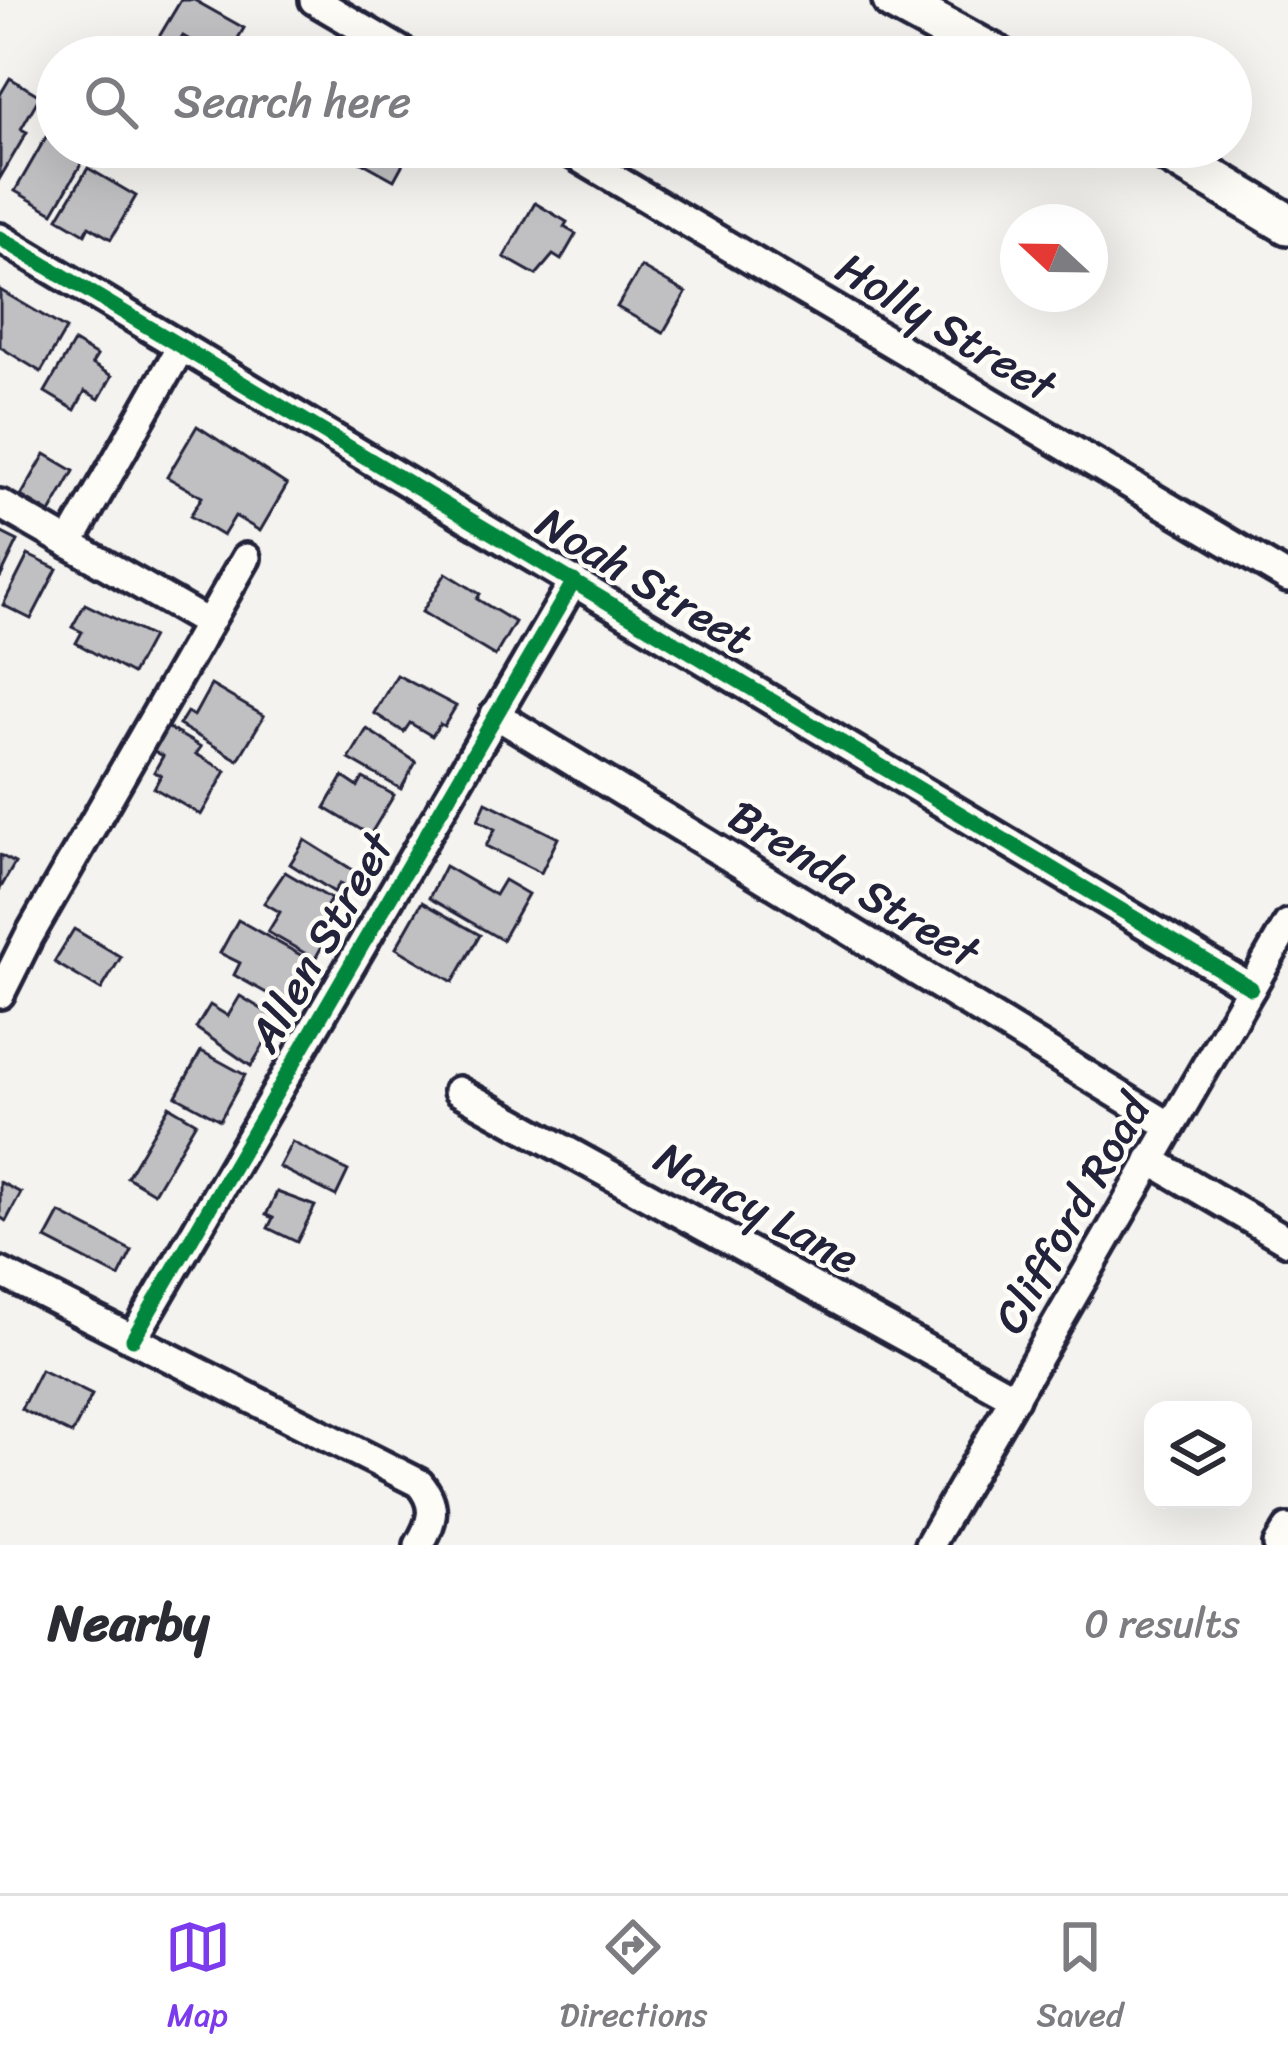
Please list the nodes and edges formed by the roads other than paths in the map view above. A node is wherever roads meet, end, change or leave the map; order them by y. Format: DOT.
graph roads {
  1 [pos="314,0"];
  2 [pos="892,0"];
  3 [pos="375,36"];
  4 [pos="959,36"];
  5 [pos="596,168"];
  6 [pos="1194,168"];
  7 [pos="1288,224"];
  8 [pos="0,238"];
  9 [pos="181,347"];
  10 [pos="0,505"];
  11 [pos="69,544"];
  12 [pos="245,558"];
  13 [pos="1288,578"];
  14 [pos="574,581"];
  15 [pos="207,623"];
  16 [pos="495,714"];
  17 [pos="1288,924"];
  18 [pos="1252,988"];
  19 [pos="0,994"];
  20 [pos="458,1091"];
  21 [pos="1170,1126"];
  22 [pos="1150,1160"];
  23 [pos="1288,1241"];
  24 [pos="0,1272"];
  25 [pos="133,1340"];
  26 [pos="1015,1398"];
  27 [pos="1288,1529"];
  28 [pos="419,1545"];
  29 [pos="929,1545"];
  30 [pos="1278,1545"];
  1 -- 3 [label="street"];
  2 -- 4 [label="main road"];
  5 -- 13 [label="street, Holly Street"];
  6 -- 7 [label="main road"];
  8 -- 9 [label="street, Noah Street"];
  9 -- 11 [label="street"];
  9 -- 14 [label="street, Noah Street"];
  10 -- 11 [label="street"];
  11 -- 15 [label="street"];
  12 -- 15 [label="street"];
  14 -- 16 [label="street, Allen Street"];
  14 -- 18 [label="street, Noah Street"];
  15 -- 19 [label="street"];
  16 -- 21 [label="street, Brenda Street"];
  16 -- 25 [label="street, Allen Street"];
  17 -- 18 [label="street, Clifford Road"];
  18 -- 21 [label="street, Clifford Road"];
  20 -- 26 [label="street, Nancy Lane"];
  21 -- 22 [label="street, Clifford Road"];
  22 -- 23 [label="street"];
  22 -- 26 [label="street, Clifford Road"];
  24 -- 25 [label="street"];
  25 -- 28 [label="street"];
  26 -- 29 [label="street, Clifford Road"];
  27 -- 30 [label="street"];
}
